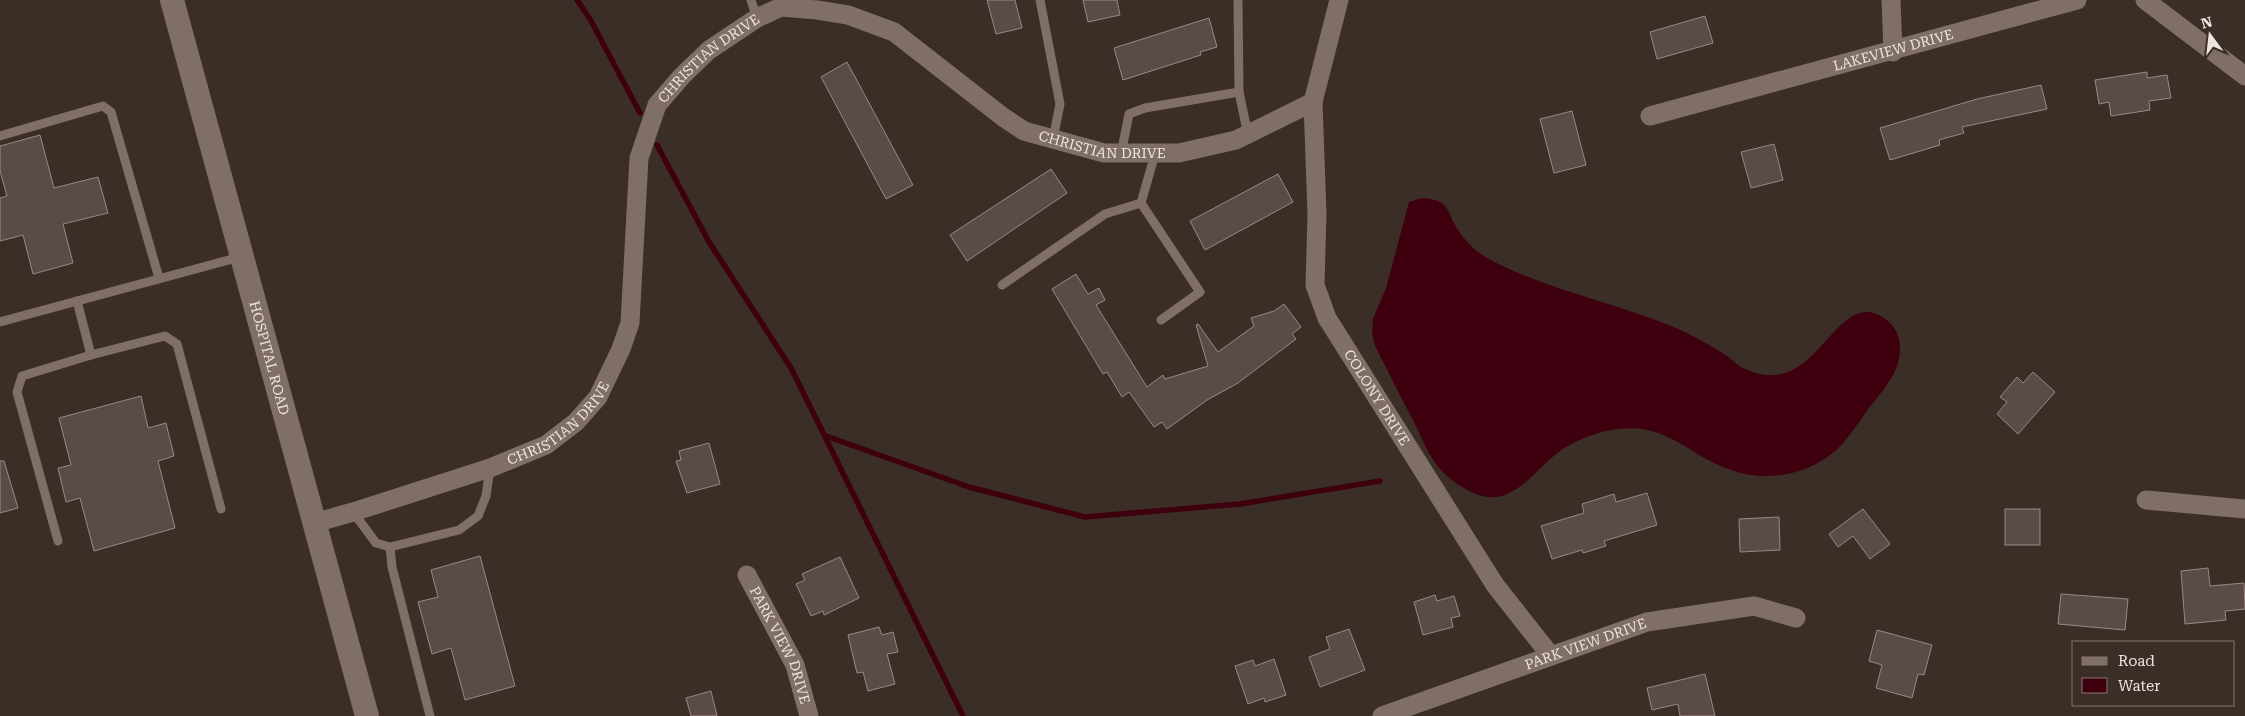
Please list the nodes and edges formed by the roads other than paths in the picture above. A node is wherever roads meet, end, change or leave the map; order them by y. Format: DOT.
graph roads {
  1 [pos="172,0"];
  2 [pos="1040,0"];
  3 [pos="1238,0"];
  4 [pos="1339,0"];
  5 [pos="1891,0"];
  6 [pos="2077,0"];
  7 [pos="2145,0"];
  8 [pos="754,9"];
  9 [pos="1893,52"];
  10 [pos="2245,76"];
  11 [pos="1240,92"];
  12 [pos="1313,102"];
  13 [pos="1650,116"];
  14 [pos="1248,135"];
  15 [pos="0,136"];
  16 [pos="1053,140"];
  17 [pos="1121,154"];
  18 [pos="1154,154"];
  19 [pos="1141,203"];
  20 [pos="243,256"];
  21 [pos="159,278"];
  22 [pos="1002,284"];
  23 [pos="77,301"];
  24 [pos="1161,320"];
  25 [pos="0,322"];
  26 [pos="91,355"];
  27 [pos="490,468"];
  28 [pos="2146,500"];
  29 [pos="221,509"];
  30 [pos="2245,509"];
  31 [pos="353,512"];
  32 [pos="314,522"];
  33 [pos="58,541"];
  34 [pos="390,547"];
  35 [pos="747,575"];
  36 [pos="1796,618"];
  37 [pos="1551,656"];
  38 [pos="367,716"];
  39 [pos="430,716"];
  40 [pos="809,716"];
  41 [pos="1382,716"];
  1 -- 20 [label="street, HOSPITAL ROAD"];
  2 -- 16 [label="lane"];
  3 -- 11 [label="lane"];
  4 -- 12 [label="street"];
  5 -- 9 [label="street"];
  6 -- 9 [label="street, LAKEVIEW DRIVE"];
  7 -- 10 [label="street"];
  8 -- 16 [label="street, CHRISTIAN DRIVE"];
  8 -- 27 [label="street, CHRISTIAN DRIVE"];
  9 -- 13 [label="street, LAKEVIEW DRIVE"];
  11 -- 14 [label="lane"];
  11 -- 17 [label="lane"];
  12 -- 14 [label="street, CHRISTIAN DRIVE"];
  12 -- 37 [label="street, COLONY DRIVE"];
  14 -- 18 [label="street, CHRISTIAN DRIVE"];
  15 -- 21 [label="lane"];
  16 -- 17 [label="street, CHRISTIAN DRIVE"];
  17 -- 18 [label="street, CHRISTIAN DRIVE"];
  18 -- 19 [label="lane"];
  19 -- 22 [label="lane"];
  19 -- 24 [label="lane"];
  20 -- 21 [label="lane"];
  20 -- 32 [label="street, HOSPITAL ROAD"];
  21 -- 23 [label="lane"];
  23 -- 25 [label="lane"];
  23 -- 26 [label="lane"];
  26 -- 29 [label="lane"];
  26 -- 33 [label="lane"];
  27 -- 31 [label="street, CHRISTIAN DRIVE"];
  27 -- 34 [label="lane"];
  28 -- 30 [label="street"];
  31 -- 32 [label="street, CHRISTIAN DRIVE"];
  31 -- 34 [label="lane"];
  32 -- 38 [label="street, HOSPITAL ROAD"];
  34 -- 39 [label="lane"];
  35 -- 40 [label="street, PARK VIEW DRIVE"];
  36 -- 37 [label="street, PARK VIEW DRIVE"];
  37 -- 41 [label="street, PARK VIEW DRIVE"];
}
